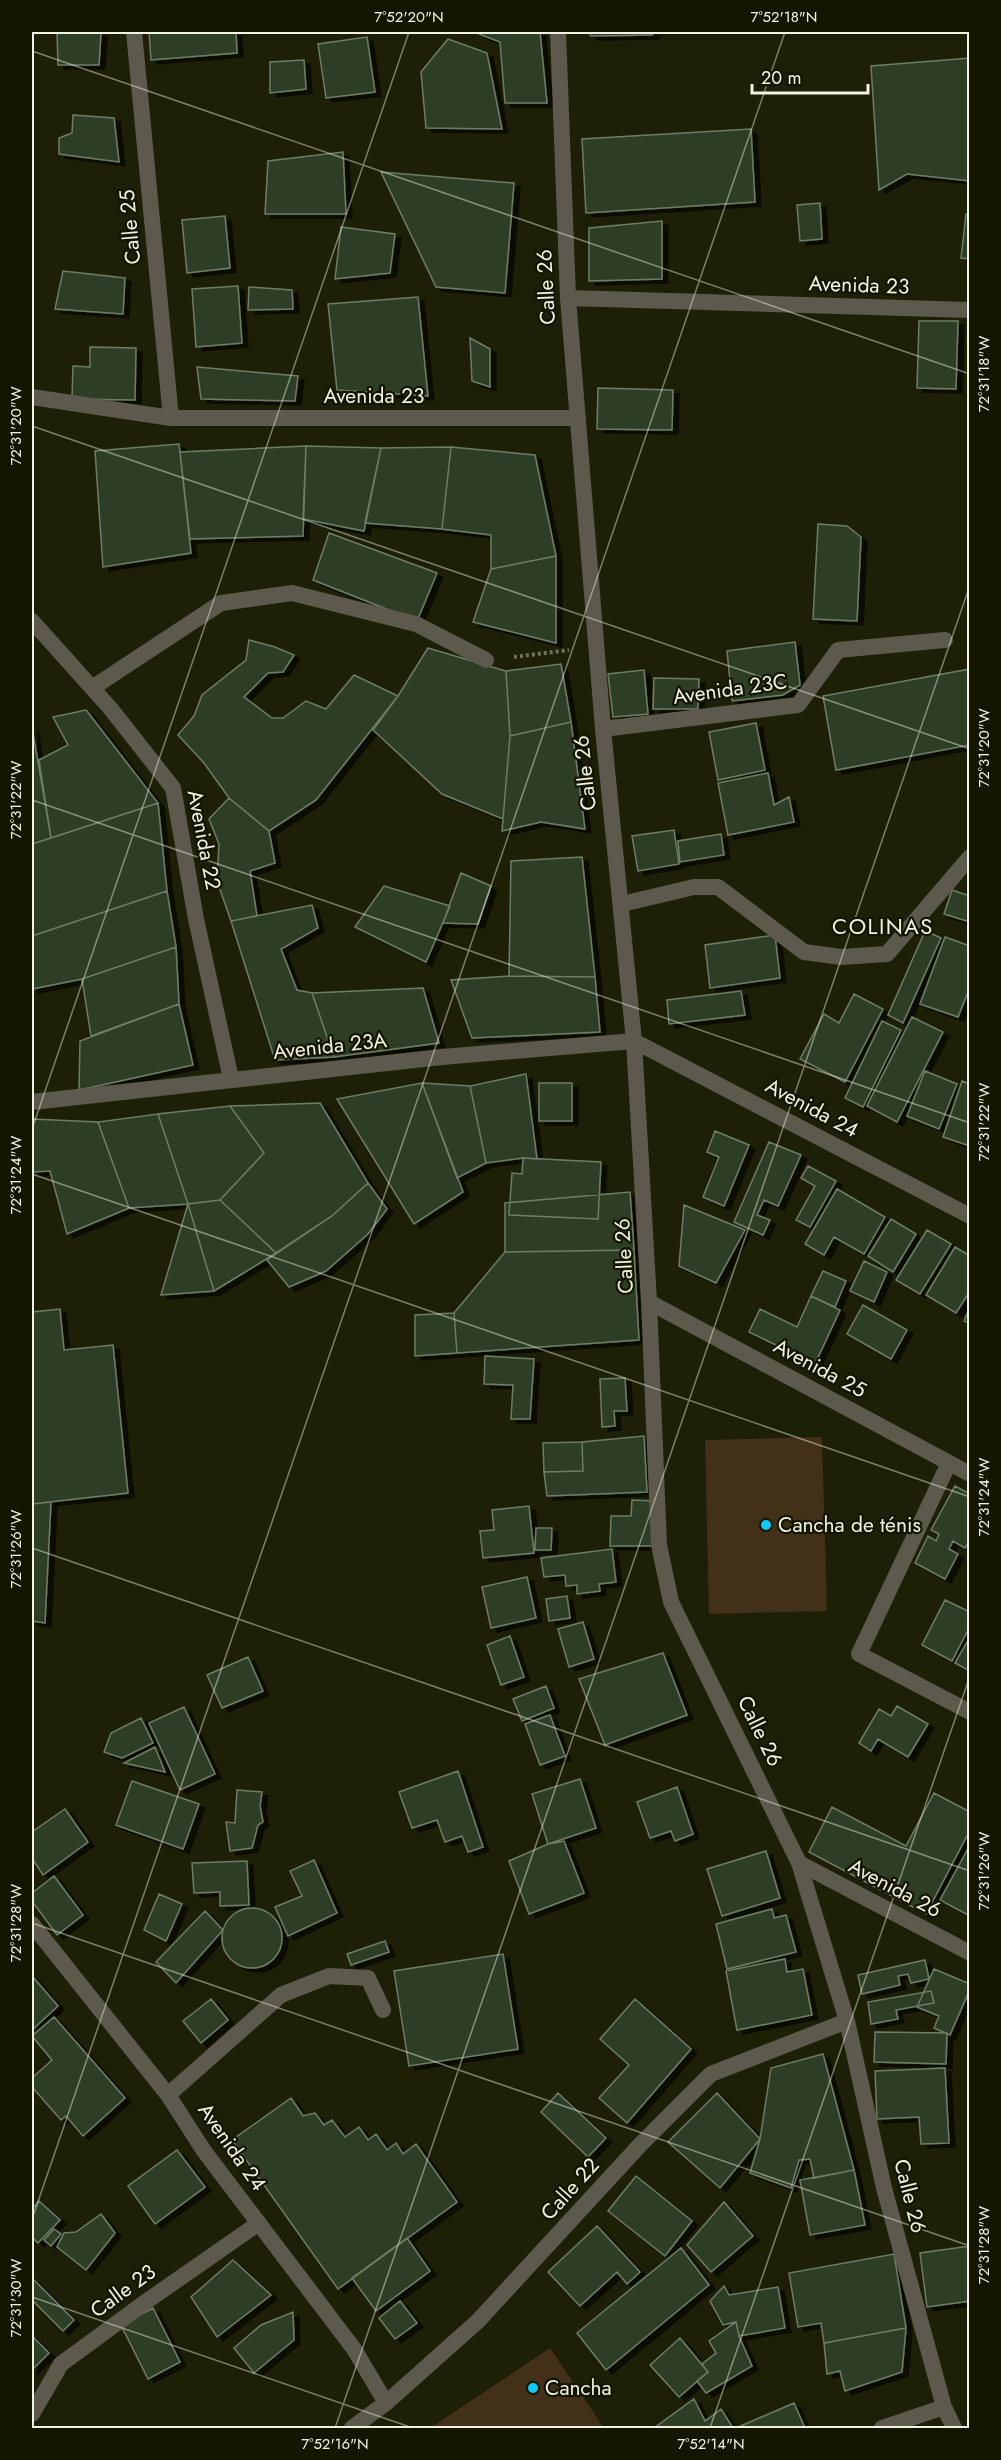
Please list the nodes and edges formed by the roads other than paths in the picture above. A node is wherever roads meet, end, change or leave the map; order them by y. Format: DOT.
graph roads {
  1 [pos="134,32"];
  2 [pos="558,32"];
  3 [pos="568,298"];
  4 [pos="969,310"];
  5 [pos="32,396"];
  6 [pos="171,418"];
  7 [pos="578,418"];
  8 [pos="32,621"];
  9 [pos="945,640"];
  10 [pos="486,660"];
  11 [pos="92,688"];
  12 [pos="603,729"];
  13 [pos="969,857"];
  14 [pos="622,904"];
  15 [pos="634,1041"];
  16 [pos="231,1079"];
  17 [pos="32,1102"];
  18 [pos="969,1216"];
  19 [pos="649,1302"];
  20 [pos="949,1463"];
  21 [pos="969,1474"];
  22 [pos="969,1712"];
  23 [pos="799,1863"];
  24 [pos="32,1924"];
  25 [pos="969,1953"];
  26 [pos="382,2010"];
  27 [pos="847,2021"];
  28 [pos="168,2095"];
  29 [pos="259,2223"];
  30 [pos="386,2403"];
  31 [pos="944,2407"];
  32 [pos="32,2414"];
  33 [pos="359,2425"];
  34 [pos="882,2428"];
  35 [pos="954,2428"];
  1 -- 6 [label="street, Calle 25"];
  2 -- 3 [label="street, Calle 26"];
  3 -- 4 [label="street, Avenida 23"];
  3 -- 7 [label="street, Calle 26"];
  5 -- 6 [label="street"];
  6 -- 7 [label="street, Avenida 23"];
  7 -- 12 [label="street, Calle 26"];
  8 -- 11 [label="street, Avenida 22"];
  9 -- 12 [label="street, Avenida 23C"];
  10 -- 11 [label="street"];
  11 -- 16 [label="street, Avenida 22"];
  12 -- 14 [label="street, Calle 26"];
  13 -- 14 [label="street"];
  14 -- 15 [label="street, Calle 26"];
  15 -- 16 [label="street, Avenida 23A"];
  15 -- 18 [label="street, Avenida 24"];
  15 -- 19 [label="street, Calle 26"];
  16 -- 17 [label="street, Avenida 23A"];
  19 -- 20 [label="street, Avenida 25"];
  19 -- 23 [label="street, Calle 26"];
  20 -- 21 [label="street, Avenida 25"];
  20 -- 22 [label="street"];
  23 -- 25 [label="street, Avenida 26"];
  23 -- 27 [label="street, Calle 26"];
  24 -- 28 [label="street, Avenida 24"];
  26 -- 28 [label="street"];
  27 -- 30 [label="street, Calle 22"];
  27 -- 31 [label="street, Calle 26"];
  28 -- 29 [label="street, Avenida 24"];
  29 -- 30 [label="street, Avenida 24"];
  29 -- 32 [label="street, Calle 23"];
  30 -- 33 [label="street, Calle 22"];
  31 -- 34 [label="street"];
  31 -- 35 [label="street, Calle 26"];
}
